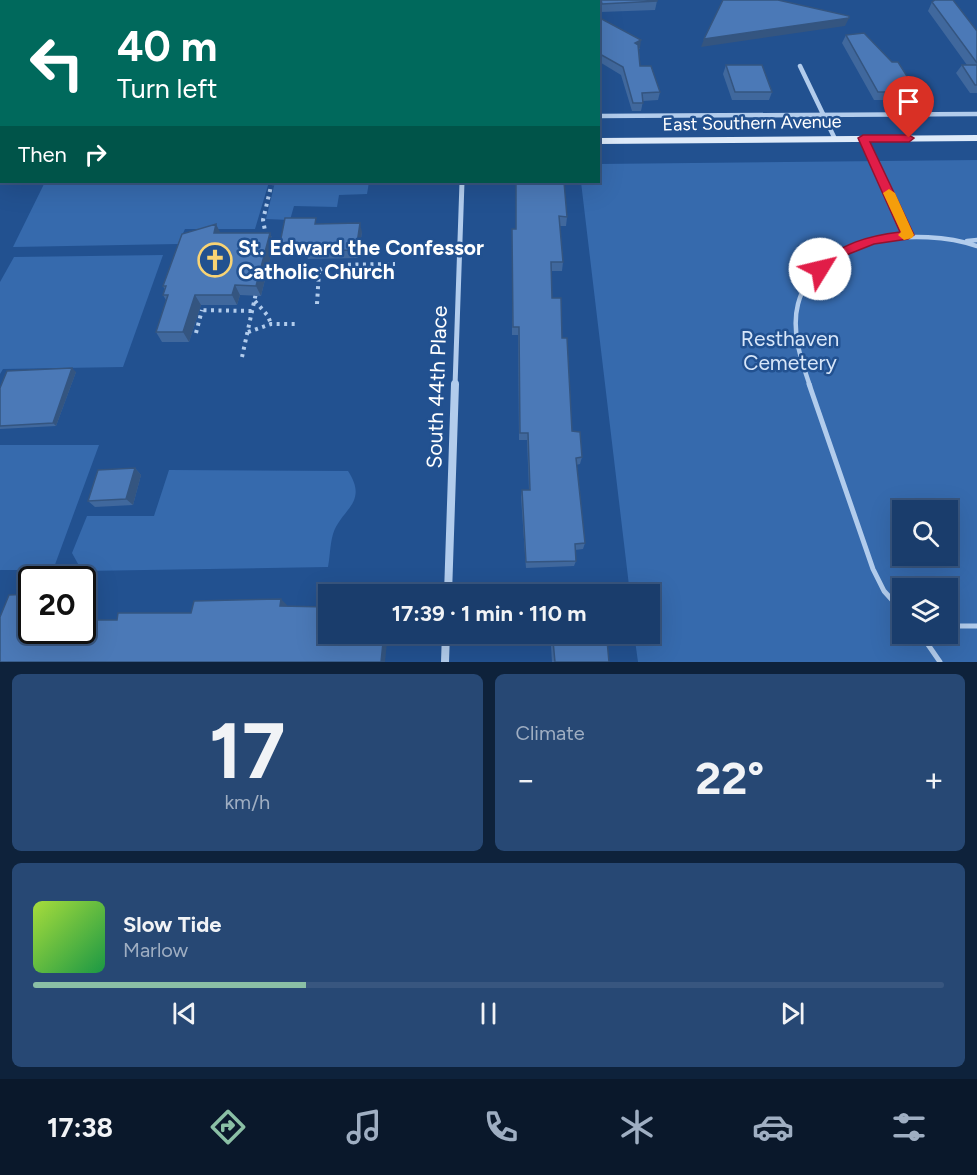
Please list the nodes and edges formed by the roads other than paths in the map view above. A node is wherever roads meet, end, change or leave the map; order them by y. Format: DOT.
graph roads {
  1 [pos="800,66"];
  2 [pos="824,114"];
  3 [pos="977,114"];
  4 [pos="600,116"];
  5 [pos="863,138"];
  6 [pos="977,138"];
  7 [pos="835,139"];
  8 [pos="600,141"];
  9 [pos="462,183"];
  10 [pos="908,235"];
  11 [pos="977,240"];
  12 [pos="965,241"];
  13 [pos="977,246"];
  14 [pos="448,584"];
  15 [pos="892,600"];
  16 [pos="958,626"];
  17 [pos="977,626"];
  18 [pos="446,644"];
  19 [pos="928,644"];
  20 [pos="445,662"];
  21 [pos="940,662"];
  1 -- 2 [label="street"];
  2 -- 3 [label="street, East Southern Avenue"];
  2 -- 4 [label="street, East Southern Avenue"];
  2 -- 7 [label="street"];
  5 -- 6 [label="main road, East Southern Avenue"];
  5 -- 7 [label="main road, East Southern Avenue"];
  5 -- 10 [label="lane"];
  7 -- 8 [label="main road, East Southern Avenue"];
  9 -- 14 [label="street, South 44th Place"];
  10 -- 12 [label="lane"];
  10 -- 15 [label="lane"];
  11 -- 12 [label="lane"];
  12 -- 13 [label="lane"];
  16 -- 17 [label="lane"];
  18 -- 20 [label="street"];
  19 -- 21 [label="lane"];
}
